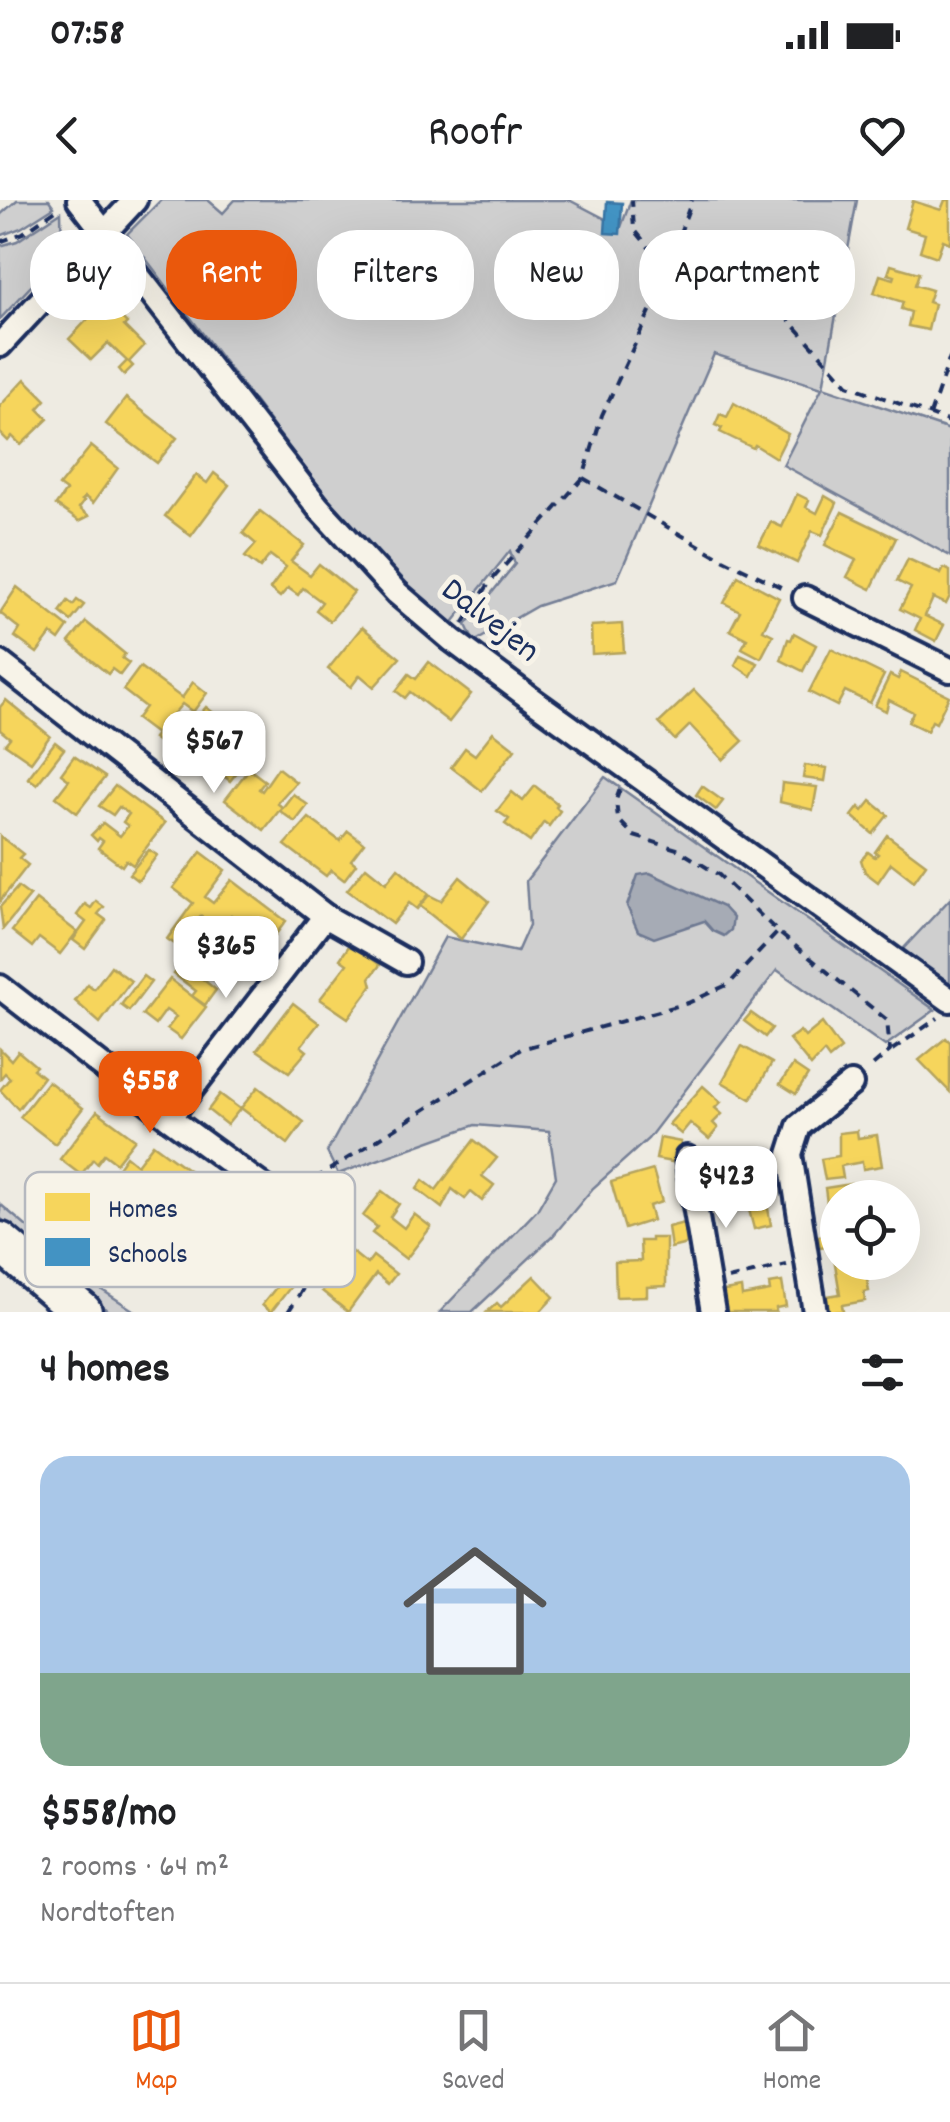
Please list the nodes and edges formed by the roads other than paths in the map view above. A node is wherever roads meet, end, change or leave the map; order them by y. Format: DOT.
graph roads {
  1 [pos="79,200"];
  2 [pos="135,200"];
  3 [pos="102,230"];
  4 [pos="106,230"];
  5 [pos="146,286"];
  6 [pos="30,312"];
  7 [pos="0,345"];
  8 [pos="806,598"];
  9 [pos="0,663"];
  10 [pos="950,670"];
  11 [pos="325,916"];
  12 [pos="406,962"];
  13 [pos="0,987"];
  14 [pos="950,1000"];
  15 [pos="851,1084"];
  16 [pos="169,1118"];
  17 [pos="688,1158"];
  18 [pos="243,1172"];
  19 [pos="0,1242"];
  20 [pos="25,1263"];
  21 [pos="53,1287"];
  22 [pos="82,1312"];
  23 [pos="714,1312"];
  24 [pos="815,1312"];
  1 -- 3 [label="street, Dalvejen"];
  2 -- 4 [label="street"];
  5 -- 14 [label="street, Dalvejen"];
  6 -- 7 [label="street"];
  8 -- 10 [label="street"];
  9 -- 11 [label="street"];
  11 -- 12 [label="street"];
  11 -- 16 [label="street"];
  13 -- 16 [label="street"];
  15 -- 24 [label="street"];
  16 -- 18 [label="street"];
  17 -- 23 [label="street"];
  19 -- 20 [label="main road"];
  21 -- 22 [label="main road"];
}
